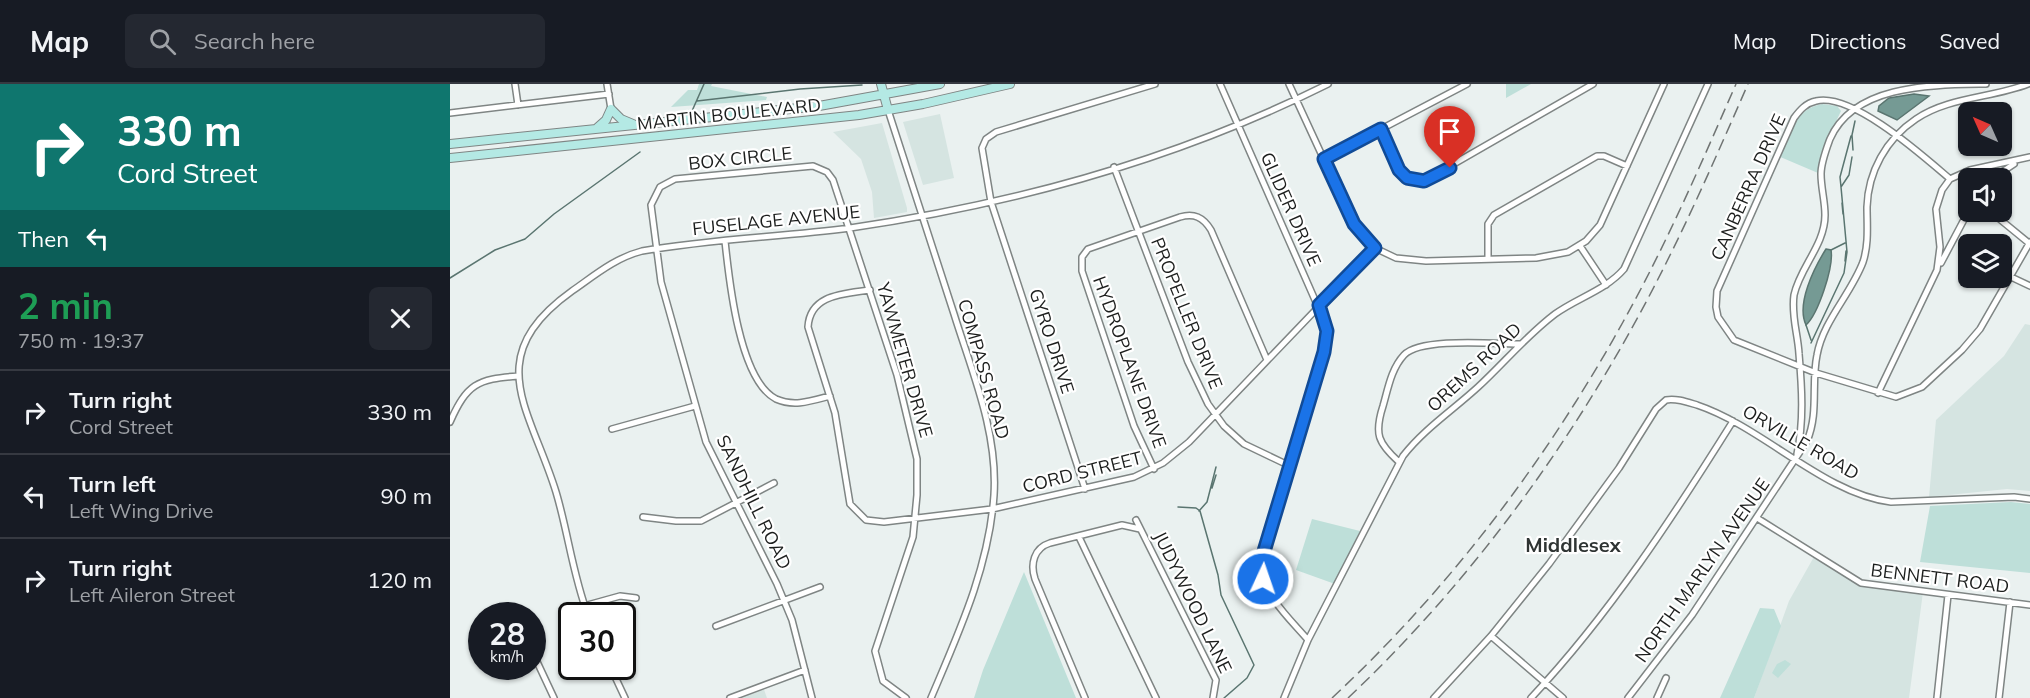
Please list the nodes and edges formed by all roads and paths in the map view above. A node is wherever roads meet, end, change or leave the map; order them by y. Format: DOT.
graph roads {
  1 [pos="515,84"];
  2 [pos="607,84"];
  3 [pos="881,84"];
  4 [pos="940,84"];
  5 [pos="1010,84"];
  6 [pos="1155,84"];
  7 [pos="1220,84"];
  8 [pos="1289,84"];
  9 [pos="1328,84"];
  10 [pos="1467,84"];
  11 [pos="1593,84"];
  12 [pos="1664,84"];
  13 [pos="1708,84"];
  14 [pos="1986,84"];
  15 [pos="2028,84"];
  16 [pos="609,94"];
  17 [pos="884,95"];
  18 [pos="1988,96"];
  19 [pos="1296,98"];
  20 [pos="518,105"];
  21 [pos="1850,108"];
  22 [pos="611,109"];
  23 [pos="888,110"];
  24 [pos="450,112"];
  25 [pos="1237,124"];
  26 [pos="636,125"];
  27 [pos="596,129"];
  28 [pos="1381,129"];
  29 [pos="1896,135"];
  30 [pos="450,144"];
  31 [pos="2030,157"];
  32 [pos="450,158"];
  33 [pos="1324,159"];
  34 [pos="2018,161"];
  35 [pos="1627,166"];
  36 [pos="1113,167"];
  37 [pos="1983,168"];
  38 [pos="2007,168"];
  39 [pos="1958,176"];
  40 [pos="1950,179"];
  41 [pos="991,202"];
  42 [pos="922,216"];
  43 [pos="1963,222"];
  44 [pos="2004,222"];
  45 [pos="849,228"];
  46 [pos="1138,231"];
  47 [pos="1939,236"];
  48 [pos="725,241"];
  49 [pos="1953,241"];
  50 [pos="2030,243"];
  51 [pos="1580,246"];
  52 [pos="655,248"];
  53 [pos="1375,248"];
  54 [pos="1488,259"];
  55 [pos="1937,270"];
  56 [pos="2012,275"];
  57 [pos="2012,277"];
  58 [pos="1606,285"];
  59 [pos="2030,286"];
  60 [pos="2004,288"];
  61 [pos="870,290"];
  62 [pos="1319,305"];
  63 [pos="1521,344"];
  64 [pos="1267,360"];
  65 [pos="1800,366"];
  66 [pos="1816,373"];
  67 [pos="518,376"];
  68 [pos="1878,393"];
  69 [pos="830,396"];
  70 [pos="695,406"];
  71 [pos="1214,414"];
  72 [pos="1733,420"];
  73 [pos="450,422"];
  74 [pos="612,429"];
  75 [pos="1796,457"];
  76 [pos="1399,462"];
  77 [pos="1290,466"];
  78 [pos="1154,469"];
  79 [pos="774,483"];
  80 [pos="1085,489"];
  81 [pos="2030,499"];
  82 [pos="736,504"];
  83 [pos="992,509"];
  84 [pos="643,517"];
  85 [pos="1757,518"];
  86 [pos="915,519"];
  87 [pos="1136,520"];
  88 [pos="1140,529"];
  89 [pos="1079,537"];
  90 [pos="820,587"];
  91 [pos="1948,595"];
  92 [pos="636,598"];
  93 [pos="784,601"];
  94 [pos="583,602"];
  95 [pos="598,602"];
  96 [pos="2010,602"];
  97 [pos="2030,605"];
  98 [pos="716,626"];
  99 [pos="1491,636"];
  100 [pos="1308,640"];
  101 [pos="805,670"];
  102 [pos="1666,678"];
  103 [pos="546,680"];
  104 [pos="617,680"];
  105 [pos="1545,683"];
  106 [pos="554,698"];
  107 [pos="625,698"];
  108 [pos="730,698"];
  109 [pos="812,698"];
  110 [pos="906,698"];
  111 [pos="932,698"];
  112 [pos="1085,698"];
  113 [pos="1156,698"];
  114 [pos="1213,698"];
  115 [pos="1284,698"];
  116 [pos="1434,698"];
  117 [pos="1531,698"];
  118 [pos="1563,698"];
  119 [pos="1628,698"];
  120 [pos="1657,698"];
  121 [pos="1937,698"];
  122 [pos="1999,698"];
  1 -- 20 [label="street"];
  2 -- 16 [label="street"];
  3 -- 17 [label="main road, COMPASS ROAD"];
  4 -- 17 [label="main road, MARTIN BOULEVARD"];
  5 -- 23 [label="main road, MARTIN BOULEVARD"];
  6 -- 41 [label="street, GYRO DRIVE"];
  7 -- 25 [label="street, GLIDER DRIVE"];
  8 -- 19 [label="street"];
  9 -- 19 [label="street, FUSELAGE AVENUE"];
  10 -- 28 [label="street"];
  11 -- 28 [label="street"];
  12 -- 35 [label="street"];
  13 -- 58 [label="street, OREMS ROAD"];
  14 -- 18 [label="street"];
  14 -- 21 [label="street"];
  15 -- 18 [label="street, NORTH MARLYN AVENUE"];
  16 -- 20 [label="street"];
  16 -- 22 [label="street"];
  17 -- 23 [label="main road, COMPASS ROAD"];
  17 -- 26 [label="main road, MARTIN BOULEVARD"];
  18 -- 29 [label="street, NORTH MARLYN AVENUE"];
  19 -- 25 [label="street, FUSELAGE AVENUE"];
  19 -- 33 [label="street"];
  20 -- 24 [label="street"];
  21 -- 29 [label="street, CANBERRA DRIVE"];
  21 -- 65 [label="street, NORTH MARLYN AVENUE"];
  21 -- 65 [label="street, CANBERRA DRIVE"];
  22 -- 26 [label="main road"];
  22 -- 27 [label="main road"];
  23 -- 32 [label="main road, MARTIN BOULEVARD"];
  23 -- 42 [label="street, COMPASS ROAD"];
  25 -- 36 [label="street, FUSELAGE AVENUE"];
  25 -- 62 [label="street, GLIDER DRIVE"];
  26 -- 27 [label="main road, MARTIN BOULEVARD"];
  27 -- 30 [label="main road, MARTIN BOULEVARD"];
  28 -- 33 [label="street"];
  29 -- 40 [label="street, CANBERRA DRIVE"];
  29 -- 66 [label="street, NORTH MARLYN AVENUE"];
  31 -- 34 [label="street"];
  33 -- 53 [label="street"];
  34 -- 37 [label="street"];
  34 -- 38 [label="street"];
  35 -- 51 [label="street"];
  35 -- 54 [label="street"];
  36 -- 41 [label="street, FUSELAGE AVENUE"];
  36 -- 46 [label="street, PROPELLER DRIVE"];
  39 -- 40 [label="street"];
  40 -- 47 [label="street"];
  41 -- 42 [label="street, FUSELAGE AVENUE"];
  41 -- 80 [label="street, GYRO DRIVE"];
  42 -- 45 [label="street, FUSELAGE AVENUE"];
  42 -- 83 [label="street, COMPASS ROAD"];
  43 -- 49 [label="street"];
  44 -- 50 [label="street"];
  45 -- 48 [label="street, FUSELAGE AVENUE"];
  45 -- 52 [label="street, BOX CIRCLE"];
  45 -- 61 [label="street, YAWMETER DRIVE"];
  46 -- 64 [label="street, HYDROPLANE DRIVE"];
  46 -- 71 [label="street, PROPELLER DRIVE"];
  46 -- 78 [label="street, HYDROPLANE DRIVE"];
  47 -- 49 [label="street"];
  47 -- 55 [label="street"];
  48 -- 52 [label="street, FUSELAGE AVENUE"];
  48 -- 69 [label="street"];
  49 -- 55 [label="street"];
  50 -- 56 [label="street, CANBERRA DRIVE"];
  51 -- 54 [label="street"];
  51 -- 58 [label="street"];
  52 -- 67 [label="street, FUSELAGE AVENUE"];
  52 -- 70 [label="street, SANDHILL ROAD"];
  53 -- 54 [label="street"];
  53 -- 62 [label="street, CORD STREET"];
  55 -- 68 [label="street"];
  57 -- 59 [label="street"];
  58 -- 63 [label="street, OREMS ROAD"];
  60 -- 68 [label="street, CANBERRA DRIVE"];
  61 -- 69 [label="street"];
  61 -- 86 [label="street, YAWMETER DRIVE"];
  62 -- 64 [label="street, CORD STREET"];
  62 -- 77 [label="street, GLIDER DRIVE"];
  63 -- 76 [label="street, OREMS ROAD"];
  63 -- 76 [label="street"];
  64 -- 71 [label="street, CORD STREET"];
  65 -- 66 [label="street, CANBERRA DRIVE"];
  65 -- 75 [label="street, NORTH MARLYN AVENUE"];
  66 -- 68 [label="street, CANBERRA DRIVE"];
  66 -- 75 [label="street, NORTH MARLYN AVENUE"];
  67 -- 73 [label="street"];
  67 -- 94 [label="street, FUSELAGE AVENUE"];
  69 -- 86 [label="street, CORD STREET"];
  70 -- 74 [label="street"];
  70 -- 82 [label="street, SANDHILL ROAD"];
  71 -- 77 [label="street, PROPELLER DRIVE"];
  71 -- 78 [label="street, CORD STREET"];
  72 -- 75 [label="street, ORVILLE ROAD"];
  72 -- 99 [label="street, ORVILLE ROAD"];
  72 -- 105 [label="street"];
  75 -- 81 [label="street, ORVILLE ROAD"];
  75 -- 85 [label="street, NORTH MARLYN AVENUE"];
  76 -- 100 [label="street, OREMS ROAD"];
  77 -- 100 [label="street, GLIDER DRIVE"];
  78 -- 80 [label="street, CORD STREET"];
  79 -- 82 [label="street"];
  80 -- 83 [label="street, CORD STREET"];
  82 -- 84 [label="street"];
  82 -- 93 [label="street, SANDHILL ROAD"];
  83 -- 86 [label="street, CORD STREET"];
  83 -- 111 [label="street, COMPASS ROAD"];
  85 -- 91 [label="street, BENNETT ROAD"];
  85 -- 119 [label="street, NORTH MARLYN AVENUE"];
  86 -- 110 [label="street, YAWMETER DRIVE"];
  87 -- 88 [label="street, JUDYWOOD LANE"];
  88 -- 89 [label="street"];
  88 -- 114 [label="street, JUDYWOOD LANE"];
  89 -- 112 [label="street"];
  89 -- 113 [label="street"];
  90 -- 93 [label="street"];
  91 -- 96 [label="street, BENNETT ROAD"];
  91 -- 121 [label="street"];
  92 -- 95 [label="street"];
  93 -- 98 [label="street"];
  93 -- 101 [label="street, SANDHILL ROAD"];
  96 -- 97 [label="street, BENNETT ROAD"];
  96 -- 122 [label="street"];
  99 -- 105 [label="street"];
  99 -- 116 [label="street"];
  100 -- 115 [label="street, OREMS ROAD"];
  101 -- 108 [label="street"];
  101 -- 109 [label="street, SANDHILL ROAD"];
  102 -- 120 [label="street"];
  103 -- 106 [label="street"];
  104 -- 107 [label="street"];
  105 -- 117 [label="street"];
  105 -- 118 [label="street"];
}
